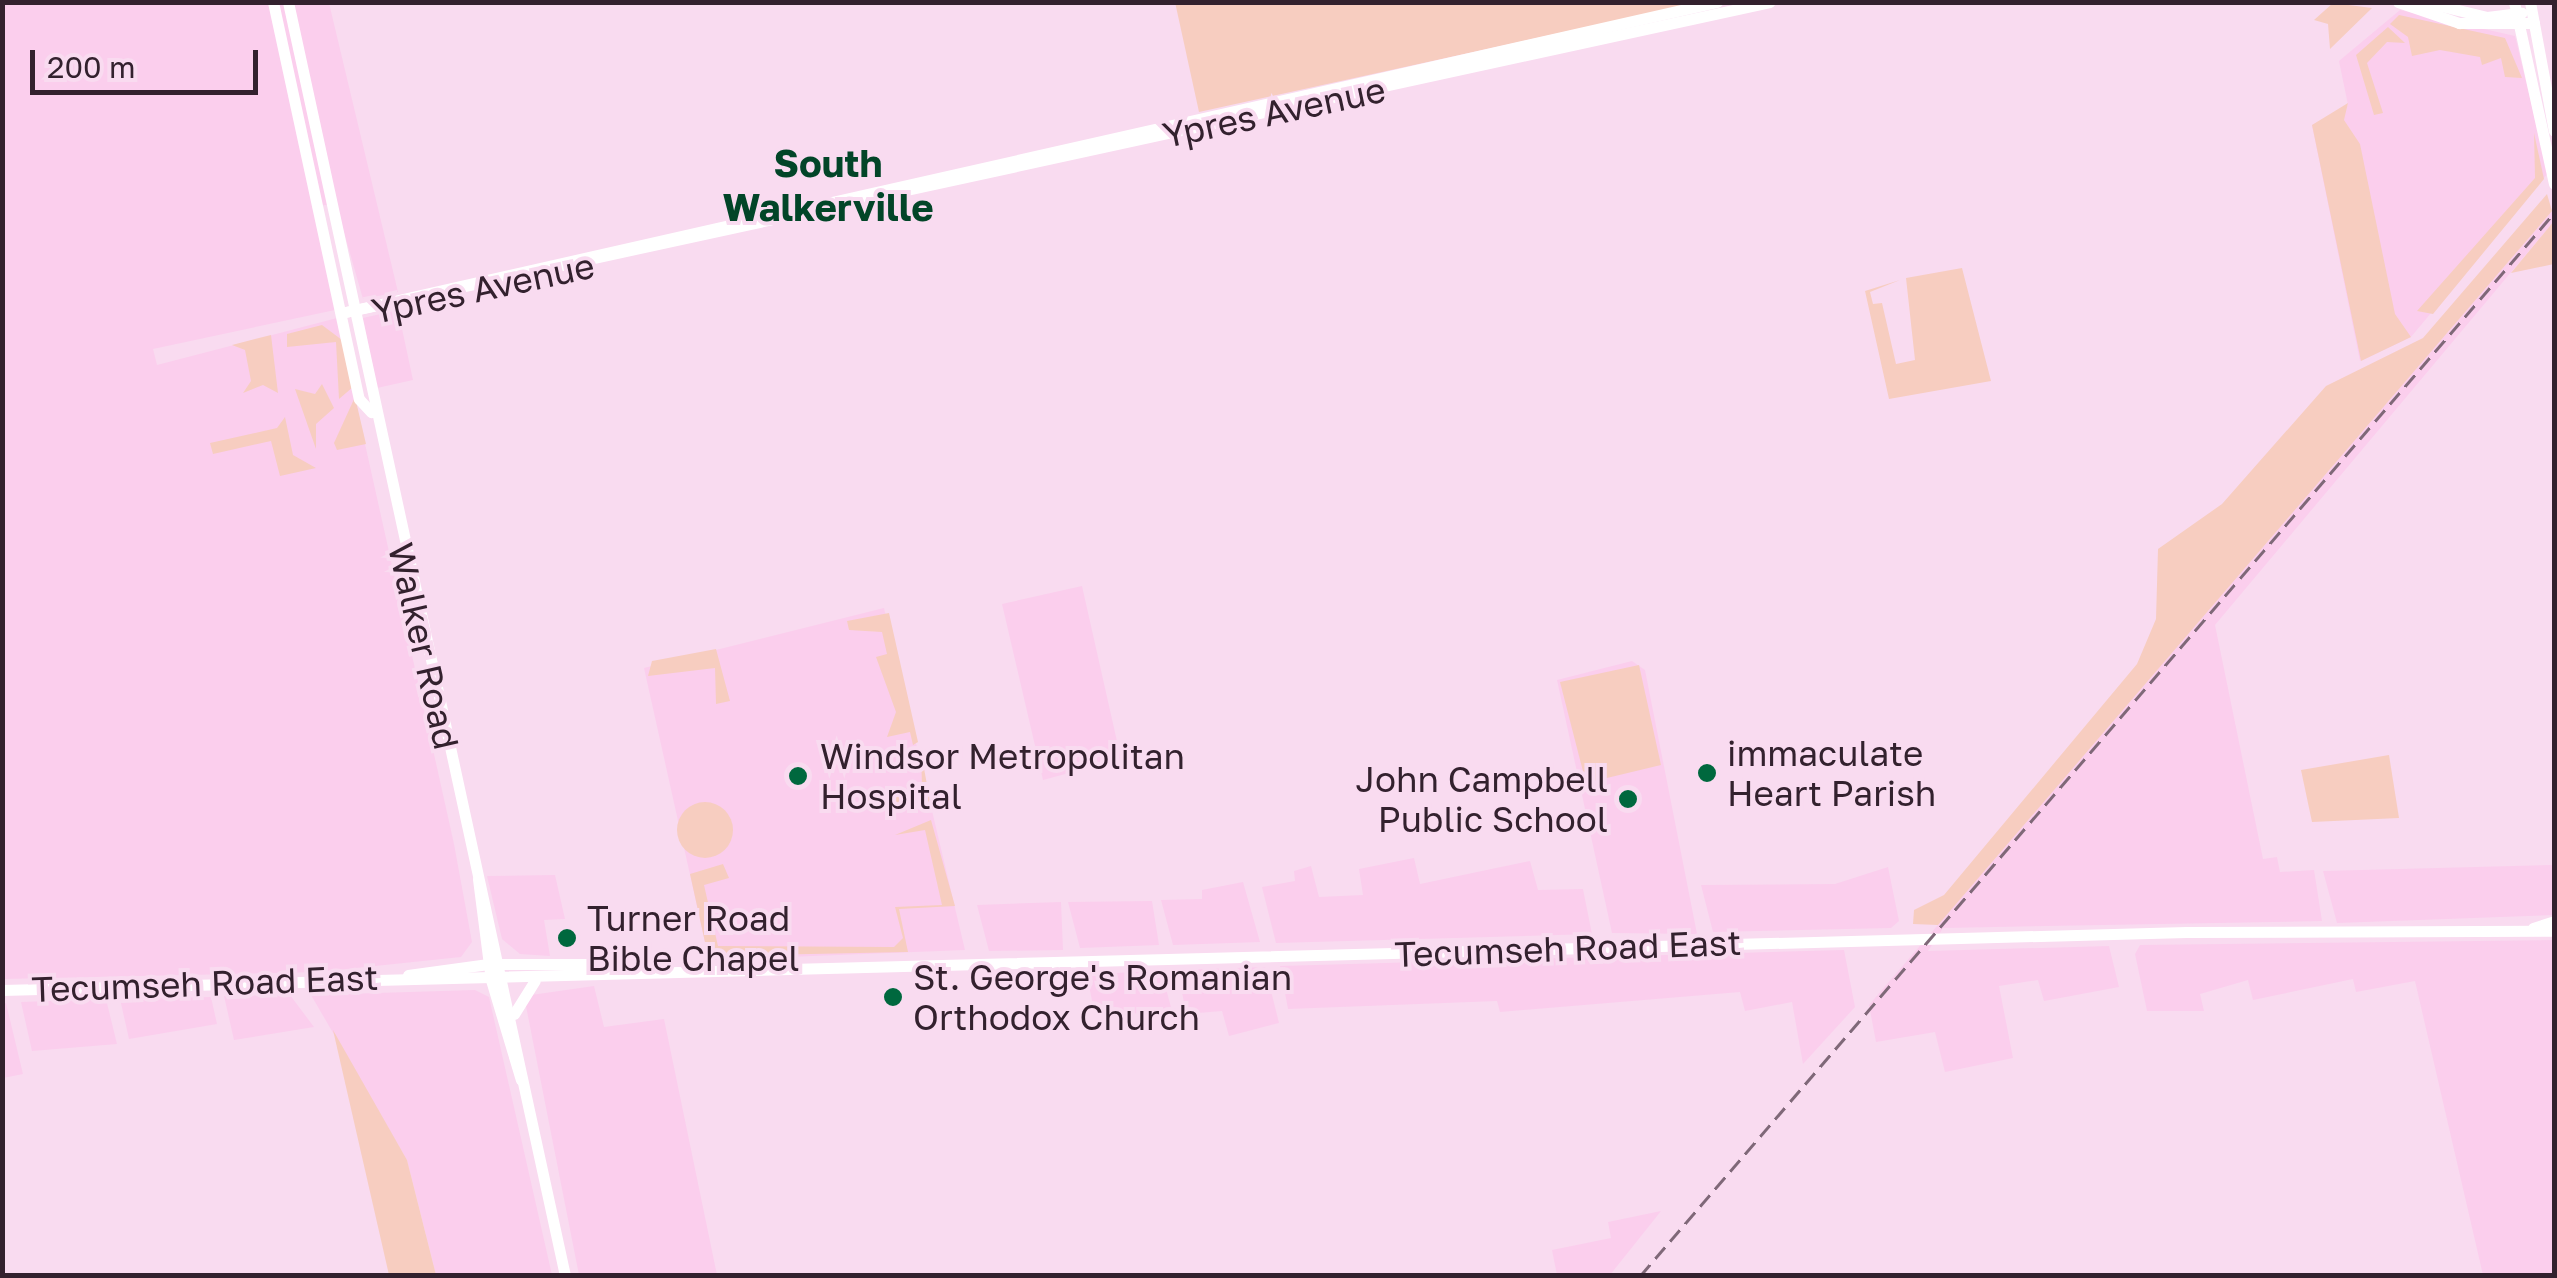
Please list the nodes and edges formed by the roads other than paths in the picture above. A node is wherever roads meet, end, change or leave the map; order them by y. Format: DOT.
graph roads {
  1 [pos="273,2"];
  2 [pos="288,2"];
  3 [pos="1717,2"];
  4 [pos="1770,2"];
  5 [pos="2398,2"];
  6 [pos="2424,2"];
  7 [pos="2532,12"];
  8 [pos="2516,14"];
  9 [pos="2554,131"];
  10 [pos="2554,184"];
  11 [pos="357,310"];
  12 [pos="341,313"];
  13 [pos="370,412"];
  14 [pos="2554,921"];
  15 [pos="2533,928"];
  16 [pos="2554,931"];
  17 [pos="488,933"];
  18 [pos="494,964"];
  19 [pos="540,964"];
  20 [pos="458,966"];
  21 [pos="603,972"];
  22 [pos="408,975"];
  23 [pos="538,979"];
  24 [pos="490,980"];
  25 [pos="505,980"];
  26 [pos="2,990"];
  27 [pos="513,1018"];
  28 [pos="522,1080"];
  29 [pos="565,1276"];
  1 -- 12 [label="main road, Walker Road"];
  2 -- 11 [label="main road, Walker Road"];
  3 -- 11 [label="main road, Ypres Avenue"];
  4 -- 11 [label="main road, Ypres Avenue"];
  5 -- 8 [label="main road"];
  6 -- 8 [label="main road"];
  7 -- 8 [label="main road"];
  7 -- 9 [label="main road"];
  8 -- 10 [label="main road"];
  11 -- 12 [label="main road, Ypres Avenue"];
  11 -- 13 [label="main road, Walker Road"];
  12 -- 13 [label="main road, Walker Road"];
  13 -- 17 [label="main road, Walker Road"];
  14 -- 15 [label="main road, Tecumseh Road East"];
  15 -- 16 [label="main road, Tecumseh Road East"];
  15 -- 21 [label="main road, Tecumseh Road East"];
  17 -- 18 [label="main road, Walker Road"];
  17 -- 19 [label="main road"];
  17 -- 20 [label="main road"];
  18 -- 19 [label="main road, Tecumseh Road East"];
  18 -- 20 [label="main road, Tecumseh Road East"];
  18 -- 24 [label="main road, Walker Road"];
  18 -- 25 [label="main road, Walker Road"];
  19 -- 21 [label="main road, Tecumseh Road East"];
  20 -- 22 [label="main road, Tecumseh Road East"];
  21 -- 23 [label="main road, Tecumseh Road East"];
  22 -- 24 [label="main road, Tecumseh Road East"];
  22 -- 26 [label="main road, Tecumseh Road East"];
  23 -- 25 [label="main road, Tecumseh Road East"];
  23 -- 27 [label="main road"];
  24 -- 25 [label="main road, Tecumseh Road East"];
  24 -- 28 [label="main road, Walker Road"];
  25 -- 27 [label="main road, Walker Road"];
  27 -- 28 [label="main road, Walker Road"];
  28 -- 29 [label="main road, Walker Road"];
}
